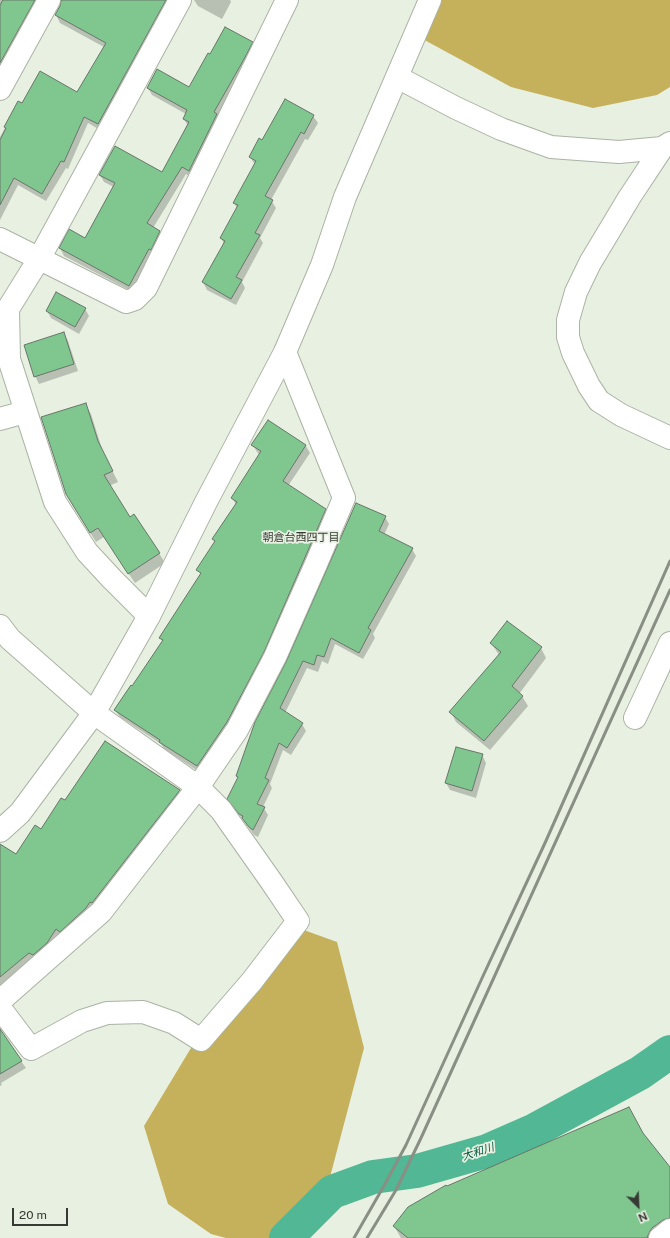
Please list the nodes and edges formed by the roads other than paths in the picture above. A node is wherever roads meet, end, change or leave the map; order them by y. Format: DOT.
graph roads {
  1 [pos="49,0"];
  2 [pos="180,0"];
  3 [pos="287,0"];
  4 [pos="430,0"];
  5 [pos="397,77"];
  6 [pos="0,89"];
  7 [pos="667,147"];
  8 [pos="0,239"];
  9 [pos="39,259"];
  10 [pos="285,352"];
  11 [pos="25,412"];
  12 [pos="0,419"];
  13 [pos="670,438"];
  14 [pos="149,616"];
  15 [pos="3,638"];
  16 [pos="670,643"];
  17 [pos="94,713"];
  18 [pos="635,718"];
  19 [pos="198,787"];
  20 [pos="0,831"];
  21 [pos="0,1001"];
  22 [pos="0,1008"];
  23 [pos="670,1230"];
  24 [pos="660,1238"];
  1 -- 6 [label="street"];
  2 -- 9 [label="street"];
  3 -- 9 [label="street"];
  4 -- 5 [label="street"];
  5 -- 7 [label="street"];
  5 -- 10 [label="street"];
  7 -- 13 [label="street"];
  8 -- 9 [label="street"];
  9 -- 11 [label="street"];
  10 -- 14 [label="street"];
  10 -- 19 [label="street"];
  11 -- 12 [label="street"];
  11 -- 14 [label="street"];
  14 -- 17 [label="street"];
  15 -- 17 [label="street"];
  16 -- 18 [label="street"];
  17 -- 19 [label="street"];
  17 -- 20 [label="street"];
  19 -- 21 [label="street"];
  19 -- 22 [label="street"];
  23 -- 24 [label="street"];
}
